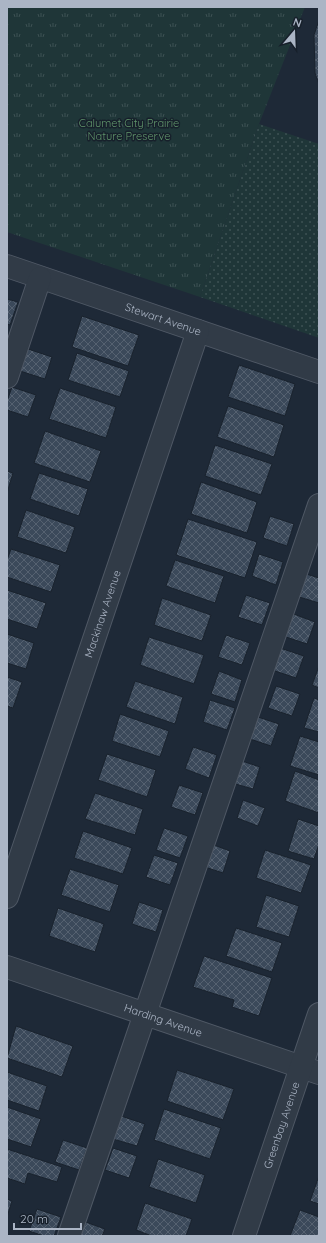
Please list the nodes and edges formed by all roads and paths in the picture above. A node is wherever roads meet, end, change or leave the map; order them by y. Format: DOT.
graph roads {
  1 [pos="7,266"];
  2 [pos="40,278"];
  3 [pos="198,331"];
  4 [pos="319,372"];
  5 [pos="7,377"];
  6 [pos="319,505"];
  7 [pos="7,897"];
  8 [pos="7,967"];
  9 [pos="145,1014"];
  10 [pos="319,1014"];
  11 [pos="310,1070"];
  12 [pos="69,1236"];
  13 [pos="244,1236"];
  1 -- 2 [label="street, Stewart Avenue"];
  2 -- 3 [label="street, Stewart Avenue"];
  2 -- 5 [label="street"];
  3 -- 4 [label="street, Stewart Avenue"];
  3 -- 7 [label="street, Mackinaw Avenue"];
  6 -- 9 [label="street"];
  8 -- 9 [label="street, Harding Avenue"];
  9 -- 11 [label="street, Harding Avenue"];
  9 -- 12 [label="street"];
  10 -- 11 [label="street, Greenbay Avenue"];
  11 -- 13 [label="street, Greenbay Avenue"];
}
